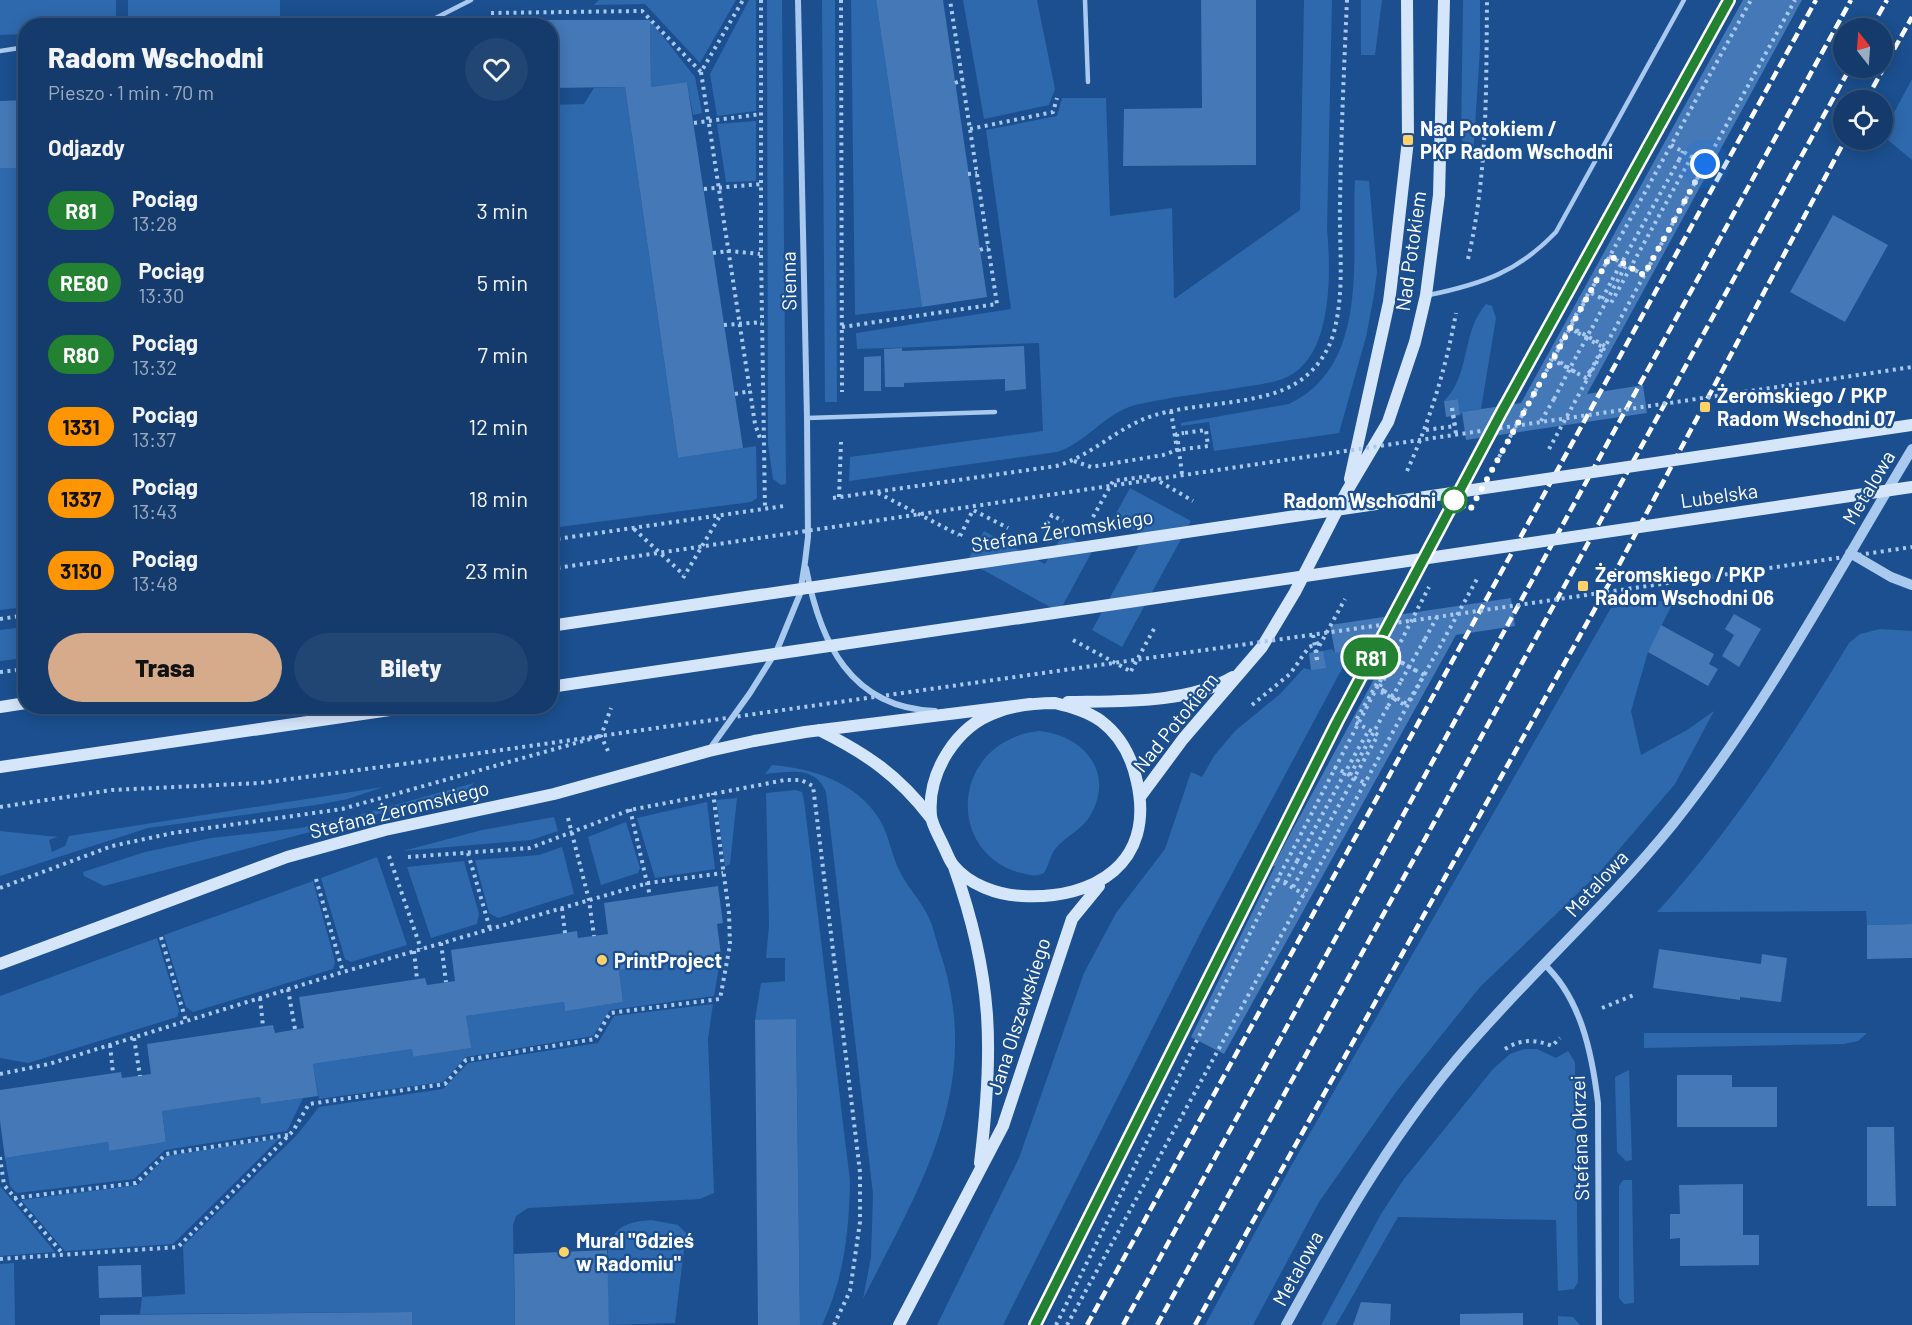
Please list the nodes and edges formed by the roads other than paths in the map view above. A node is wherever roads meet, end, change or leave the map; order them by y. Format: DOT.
graph roads {
  1 [pos="471,0"];
  2 [pos="798,0"];
  3 [pos="1085,0"];
  4 [pos="1407,0"];
  5 [pos="1444,0"];
  6 [pos="1684,0"];
  7 [pos="436,18"];
  8 [pos="18,48"];
  9 [pos="0,51"];
  10 [pos="1088,82"];
  11 [pos="1426,295"];
  12 [pos="995,412"];
  13 [pos="807,418"];
  14 [pos="1912,424"];
  15 [pos="1912,449"];
  16 [pos="1912,487"];
  17 [pos="1347,491"];
  18 [pos="1850,553"];
  19 [pos="805,562"];
  20 [pos="1912,585"];
  21 [pos="558,625"];
  22 [pos="1241,672"];
  23 [pos="558,686"];
  24 [pos="1055,703"];
  25 [pos="18,704"];
  26 [pos="1030,704"];
  27 [pos="0,707"];
  28 [pos="969,712"];
  29 [pos="362,714"];
  30 [pos="818,730"];
  31 [pos="709,751"];
  32 [pos="0,767"];
  33 [pos="1140,797"];
  34 [pos="931,818"];
  35 [pos="953,865"];
  36 [pos="1104,881"];
  37 [pos="1543,963"];
  38 [pos="0,964"];
  39 [pos="979,1170"];
  40 [pos="898,1325"];
  41 [pos="1286,1325"];
  42 [pos="1599,1325"];
  1 -- 7 [label="lane"];
  2 -- 13 [label="street, Sienna"];
  3 -- 10 [label="lane"];
  4 -- 17 [label="main road, Nad Potokiem"];
  5 -- 11 [label="main road, Nad Potokiem"];
  6 -- 11 [label="lane"];
  8 -- 9 [label="lane"];
  11 -- 17 [label="main road, Nad Potokiem"];
  12 -- 13 [label="lane"];
  13 -- 19 [label="street, Sienna"];
  14 -- 21 [label="main road, Stefana Żeromskiego, bridge"];
  15 -- 18 [label="street, Metalowa"];
  16 -- 23 [label="main road, Lubelska, bridge"];
  17 -- 22 [label="main road, Nad Potokiem"];
  18 -- 20 [label="street"];
  18 -- 37 [label="street, Metalowa"];
  19 -- 28 [label="street, Sienna"];
  19 -- 31 [label="street, Sienna"];
  22 -- 24 [label="main road, Nad Potokiem"];
  22 -- 33 [label="main road, Nad Potokiem"];
  24 -- 26 [label="main road"];
  24 -- 33 [label="main road"];
  25 -- 27 [label="main road"];
  26 -- 28 [label="main road, Stefana Żeromskiego"];
  26 -- 34 [label="main road"];
  28 -- 30 [label="main road, Stefana Żeromskiego"];
  29 -- 32 [label="main road"];
  30 -- 31 [label="main road, Stefana Żeromskiego"];
  30 -- 34 [label="main road"];
  31 -- 38 [label="main road, Stefana Żeromskiego"];
  33 -- 36 [label="main road"];
  34 -- 35 [label="main road"];
  35 -- 36 [label="main road"];
  35 -- 39 [label="main road, Jana Olszewskiego"];
  36 -- 39 [label="main road, Jana Olszewskiego"];
  37 -- 41 [label="street, Metalowa"];
  37 -- 42 [label="street, Stefana Okrzei"];
  39 -- 40 [label="main road, Jana Olszewskiego"];
}
